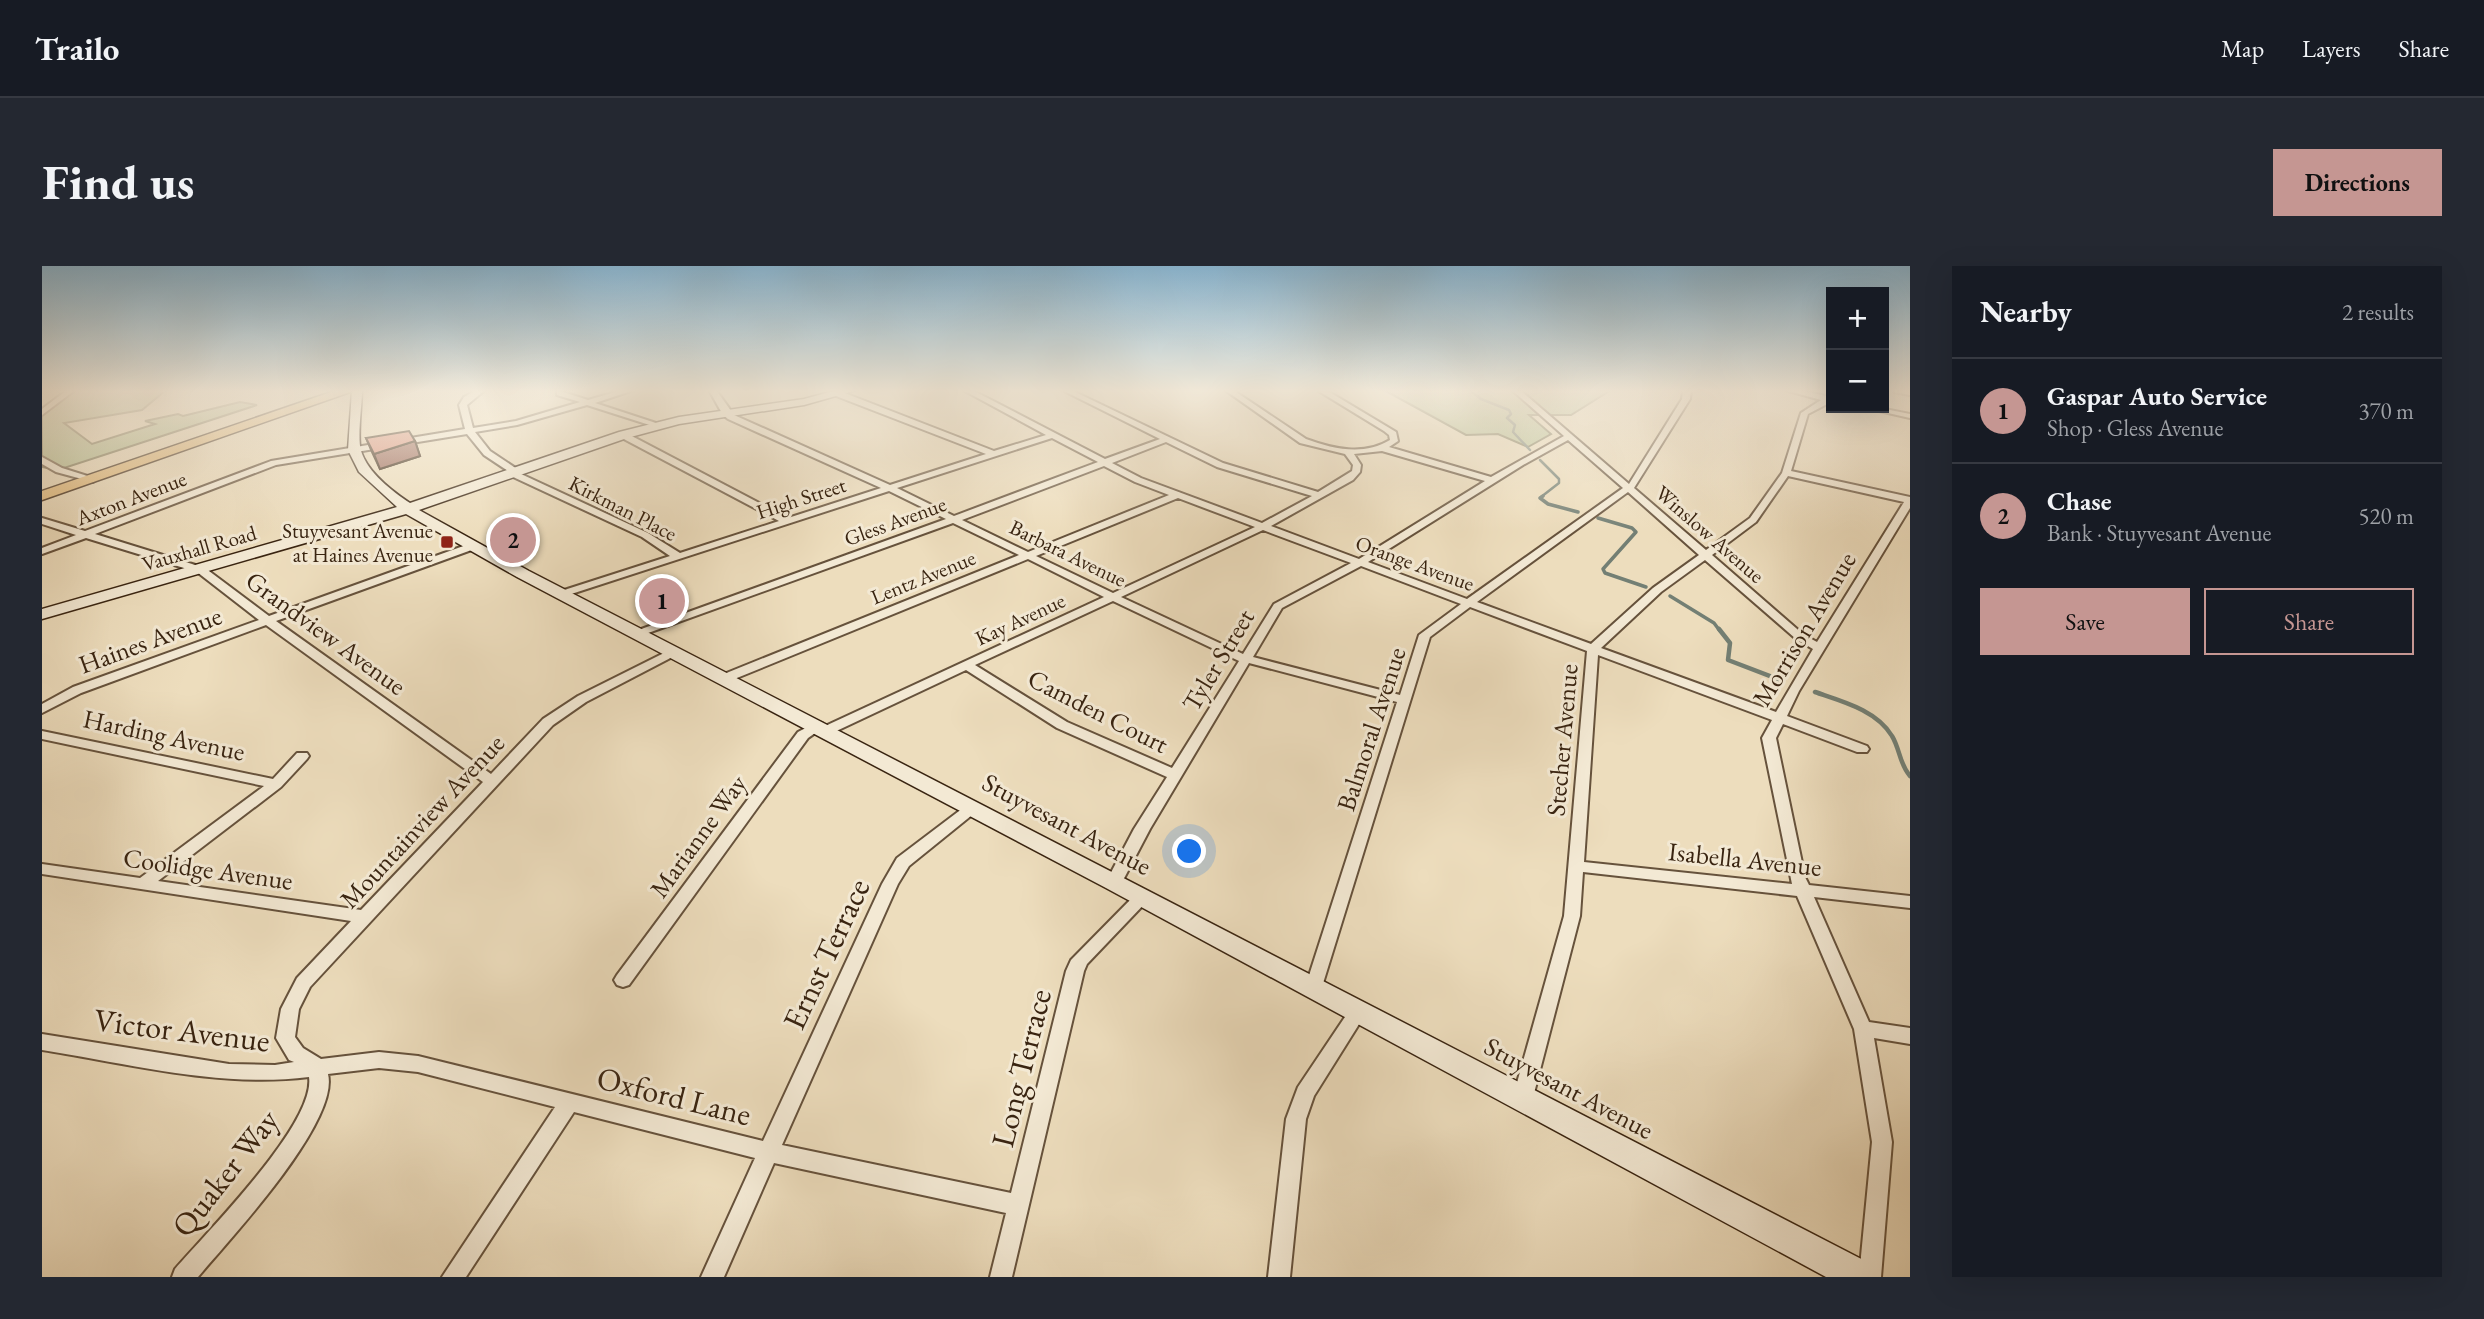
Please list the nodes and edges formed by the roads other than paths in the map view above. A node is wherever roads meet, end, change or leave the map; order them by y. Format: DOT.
graph roads {
  1 [pos="207,437"];
  2 [pos="355,437"];
  3 [pos="432,437"];
  4 [pos="471,437"];
  5 [pos="617,437"];
  6 [pos="627,437"];
  7 [pos="778,437"];
  8 [pos="954,437"];
  9 [pos="1046,437"];
  10 [pos="1052,437"];
  11 [pos="1158,437"];
  12 [pos="1298,437"];
  13 [pos="1393,437"];
  14 [pos="1662,437"];
  15 [pos="1798,437"];
  16 [pos="1567,438"];
  17 [pos="1164,440"];
  18 [pos="1382,448"];
  19 [pos="354,450"];
  20 [pos="1347,451"];
  21 [pos="994,454"];
  22 [pos="42,460"];
  23 [pos="1104,464"];
  24 [pos="515,473"];
  25 [pos="1786,473"];
  26 [pos="88,477"];
  27 [pos="1492,480"];
  28 [pos="888,488"];
  29 [pos="1628,489"];
  30 [pos="42,490"];
  31 [pos="1177,495"];
  32 [pos="1319,495"];
  33 [pos="42,496"];
  34 [pos="1910,501"];
  35 [pos="410,508"];
  36 [pos="955,519"];
  37 [pos="42,521"];
  38 [pos="787,521"];
  39 [pos="1262,527"];
  40 [pos="86,534"];
  41 [pos="473,546"];
  42 [pos="42,551"];
  43 [pos="1703,554"];
  44 [pos="1028,555"];
  45 [pos="678,556"];
  46 [pos="1359,563"];
  47 [pos="200,569"];
  48 [pos="562,594"];
  49 [pos="1113,597"];
  50 [pos="1470,604"];
  51 [pos="42,614"];
  52 [pos="268,621"];
  53 [pos="637,634"];
  54 [pos="1819,648"];
  55 [pos="1593,649"];
  56 [pos="674,653"];
  57 [pos="1246,660"];
  58 [pos="966,665"];
  59 [pos="723,679"];
  60 [pos="1403,700"];
  61 [pos="42,709"];
  62 [pos="1778,718"];
  63 [pos="821,728"];
  64 [pos="42,735"];
  65 [pos="1862,749"];
  66 [pos="302,756"];
  67 [pos="1175,775"];
  68 [pos="491,781"];
  69 [pos="276,784"];
  70 [pos="972,808"];
  71 [pos="1575,866"];
  72 [pos="42,869"];
  73 [pos="1114,882"];
  74 [pos="143,884"];
  75 [pos="1802,890"];
  76 [pos="1142,898"];
  77 [pos="1910,902"];
  78 [pos="367,917"];
  79 [pos="623,980"];
  80 [pos="1314,988"];
  81 [pos="1357,1013"];
  82 [pos="1863,1029"];
  83 [pos="1910,1036"];
  84 [pos="42,1042"];
  85 [pos="316,1066"];
  86 [pos="1523,1097"];
  87 [pos="569,1103"];
  88 [pos="769,1152"];
  89 [pos="1018,1205"];
  90 [pos="183,1277"];
  91 [pos="453,1277"];
  92 [pos="712,1277"];
  93 [pos="1001,1277"];
  94 [pos="1280,1277"];
  95 [pos="1861,1277"];
  96 [pos="1870,1277"];
  1 -- 26 [label="main road"];
  2 -- 19 [label="main road"];
  3 -- 19 [label="street, Axton Avenue"];
  4 -- 24 [label="street, Kirkman Place"];
  5 -- 24 [label="main road, Vauxhall Road"];
  6 -- 38 [label="street"];
  7 -- 28 [label="street, Barbara Avenue"];
  8 -- 21 [label="street"];
  9 -- 21 [label="street, High Street"];
  10 -- 23 [label="street, Orange Avenue"];
  11 -- 17 [label="street"];
  12 -- 20 [label="street"];
  13 -- 18 [label="street"];
  14 -- 29 [label="street, Balmoral Avenue"];
  15 -- 25 [label="street, Stecher Avenue"];
  16 -- 27 [label="street, Tyler Street"];
  16 -- 29 [label="street, Winslow Avenue"];
  17 -- 23 [label="street, Gless Avenue"];
  17 -- 32 [label="street"];
  18 -- 20 [label="street"];
  18 -- 27 [label="street"];
  19 -- 35 [label="main road, Stuyvesant Avenue"];
  19 -- 40 [label="street, Axton Avenue"];
  20 -- 32 [label="street, Kay Avenue"];
  21 -- 28 [label="street, High Street"];
  22 -- 26 [label="street"];
  23 -- 31 [label="street, Orange Avenue"];
  23 -- 36 [label="street, Gless Avenue"];
  24 -- 35 [label="main road, Vauxhall Road"];
  24 -- 45 [label="street, Kirkman Place"];
  25 -- 34 [label="street"];
  25 -- 43 [label="street, Stecher Avenue"];
  26 -- 30 [label="main road"];
  26 -- 33 [label="main road"];
  27 -- 46 [label="street, Tyler Street"];
  28 -- 36 [label="street, Barbara Avenue"];
  28 -- 38 [label="street, High Street"];
  29 -- 43 [label="street, Winslow Avenue"];
  29 -- 50 [label="street, Balmoral Avenue"];
  31 -- 39 [label="street, Orange Avenue"];
  31 -- 44 [label="street, Lentz Avenue"];
  32 -- 39 [label="street, Kay Avenue"];
  34 -- 54 [label="street, Morrison Avenue"];
  35 -- 41 [label="main road, Stuyvesant Avenue"];
  35 -- 47 [label="main road, Vauxhall Road"];
  36 -- 44 [label="street, Barbara Avenue"];
  36 -- 53 [label="street, Gless Avenue"];
  37 -- 40 [label="street, Grandview Avenue"];
  38 -- 45 [label="street, High Street"];
  39 -- 46 [label="street, Orange Avenue"];
  39 -- 49 [label="street, Kay Avenue"];
  40 -- 42 [label="street, Axton Avenue"];
  40 -- 47 [label="street, Grandview Avenue"];
  41 -- 48 [label="main road, Stuyvesant Avenue"];
  41 -- 52 [label="street, Haines Avenue"];
  43 -- 54 [label="street, Winslow Avenue"];
  43 -- 55 [label="street, Stecher Avenue"];
  44 -- 49 [label="street, Barbara Avenue"];
  44 -- 59 [label="street, Lentz Avenue"];
  45 -- 48 [label="street, High Street"];
  46 -- 50 [label="street, Orange Avenue"];
  46 -- 57 [label="street, Tyler Street"];
  47 -- 51 [label="main road, Vauxhall Road"];
  47 -- 52 [label="street, Grandview Avenue"];
  48 -- 53 [label="main road, Stuyvesant Avenue"];
  49 -- 57 [label="street, Barbara Avenue"];
  49 -- 58 [label="street, Kay Avenue"];
  50 -- 55 [label="street, Orange Avenue"];
  50 -- 60 [label="street, Balmoral Avenue"];
  52 -- 61 [label="street, Haines Avenue"];
  52 -- 68 [label="street, Grandview Avenue"];
  53 -- 56 [label="main road, Stuyvesant Avenue"];
  54 -- 62 [label="street, Morrison Avenue"];
  55 -- 62 [label="street, Orange Avenue"];
  55 -- 71 [label="street, Stecher Avenue"];
  56 -- 59 [label="main road, Stuyvesant Avenue"];
  56 -- 68 [label="street, Mountainview Avenue"];
  57 -- 60 [label="street, Barbara Avenue"];
  57 -- 67 [label="street, Tyler Street"];
  58 -- 63 [label="street, Kay Avenue"];
  58 -- 67 [label="street, Camden Court"];
  59 -- 63 [label="main road, Stuyvesant Avenue"];
  60 -- 80 [label="street, Balmoral Avenue"];
  62 -- 65 [label="street, Orange Avenue"];
  62 -- 75 [label="street, Morrison Avenue"];
  63 -- 70 [label="main road, Stuyvesant Avenue"];
  63 -- 79 [label="street, Marianne Way"];
  64 -- 69 [label="street, Harding Avenue"];
  66 -- 69 [label="street"];
  67 -- 73 [label="street, Tyler Street"];
  68 -- 78 [label="street, Mountainview Avenue"];
  69 -- 74 [label="street"];
  70 -- 73 [label="main road, Stuyvesant Avenue"];
  70 -- 88 [label="street, Ernst Terrace"];
  71 -- 75 [label="street, Isabella Avenue"];
  71 -- 86 [label="street, Stecher Avenue"];
  72 -- 74 [label="street, Coolidge Avenue"];
  73 -- 76 [label="main road, Stuyvesant Avenue"];
  74 -- 78 [label="street, Coolidge Avenue"];
  75 -- 77 [label="street, Isabella Avenue"];
  75 -- 82 [label="street, Morrison Avenue"];
  76 -- 80 [label="main road, Stuyvesant Avenue"];
  76 -- 89 [label="street, Long Terrace"];
  78 -- 85 [label="street, Mountainview Avenue"];
  80 -- 81 [label="main road, Stuyvesant Avenue"];
  81 -- 86 [label="main road, Stuyvesant Avenue"];
  81 -- 94 [label="street"];
  82 -- 83 [label="street"];
  82 -- 96 [label="street, Morrison Avenue"];
  84 -- 85 [label="street, Victor Avenue"];
  85 -- 87 [label="street, Oxford Lane"];
  85 -- 90 [label="street, Quaker Way"];
  86 -- 95 [label="main road, Stuyvesant Avenue"];
  87 -- 88 [label="street, Oxford Lane"];
  87 -- 91 [label="street"];
  88 -- 89 [label="street, Oxford Lane"];
  88 -- 92 [label="street, Ernst Terrace"];
  89 -- 93 [label="street, Long Terrace"];
}
